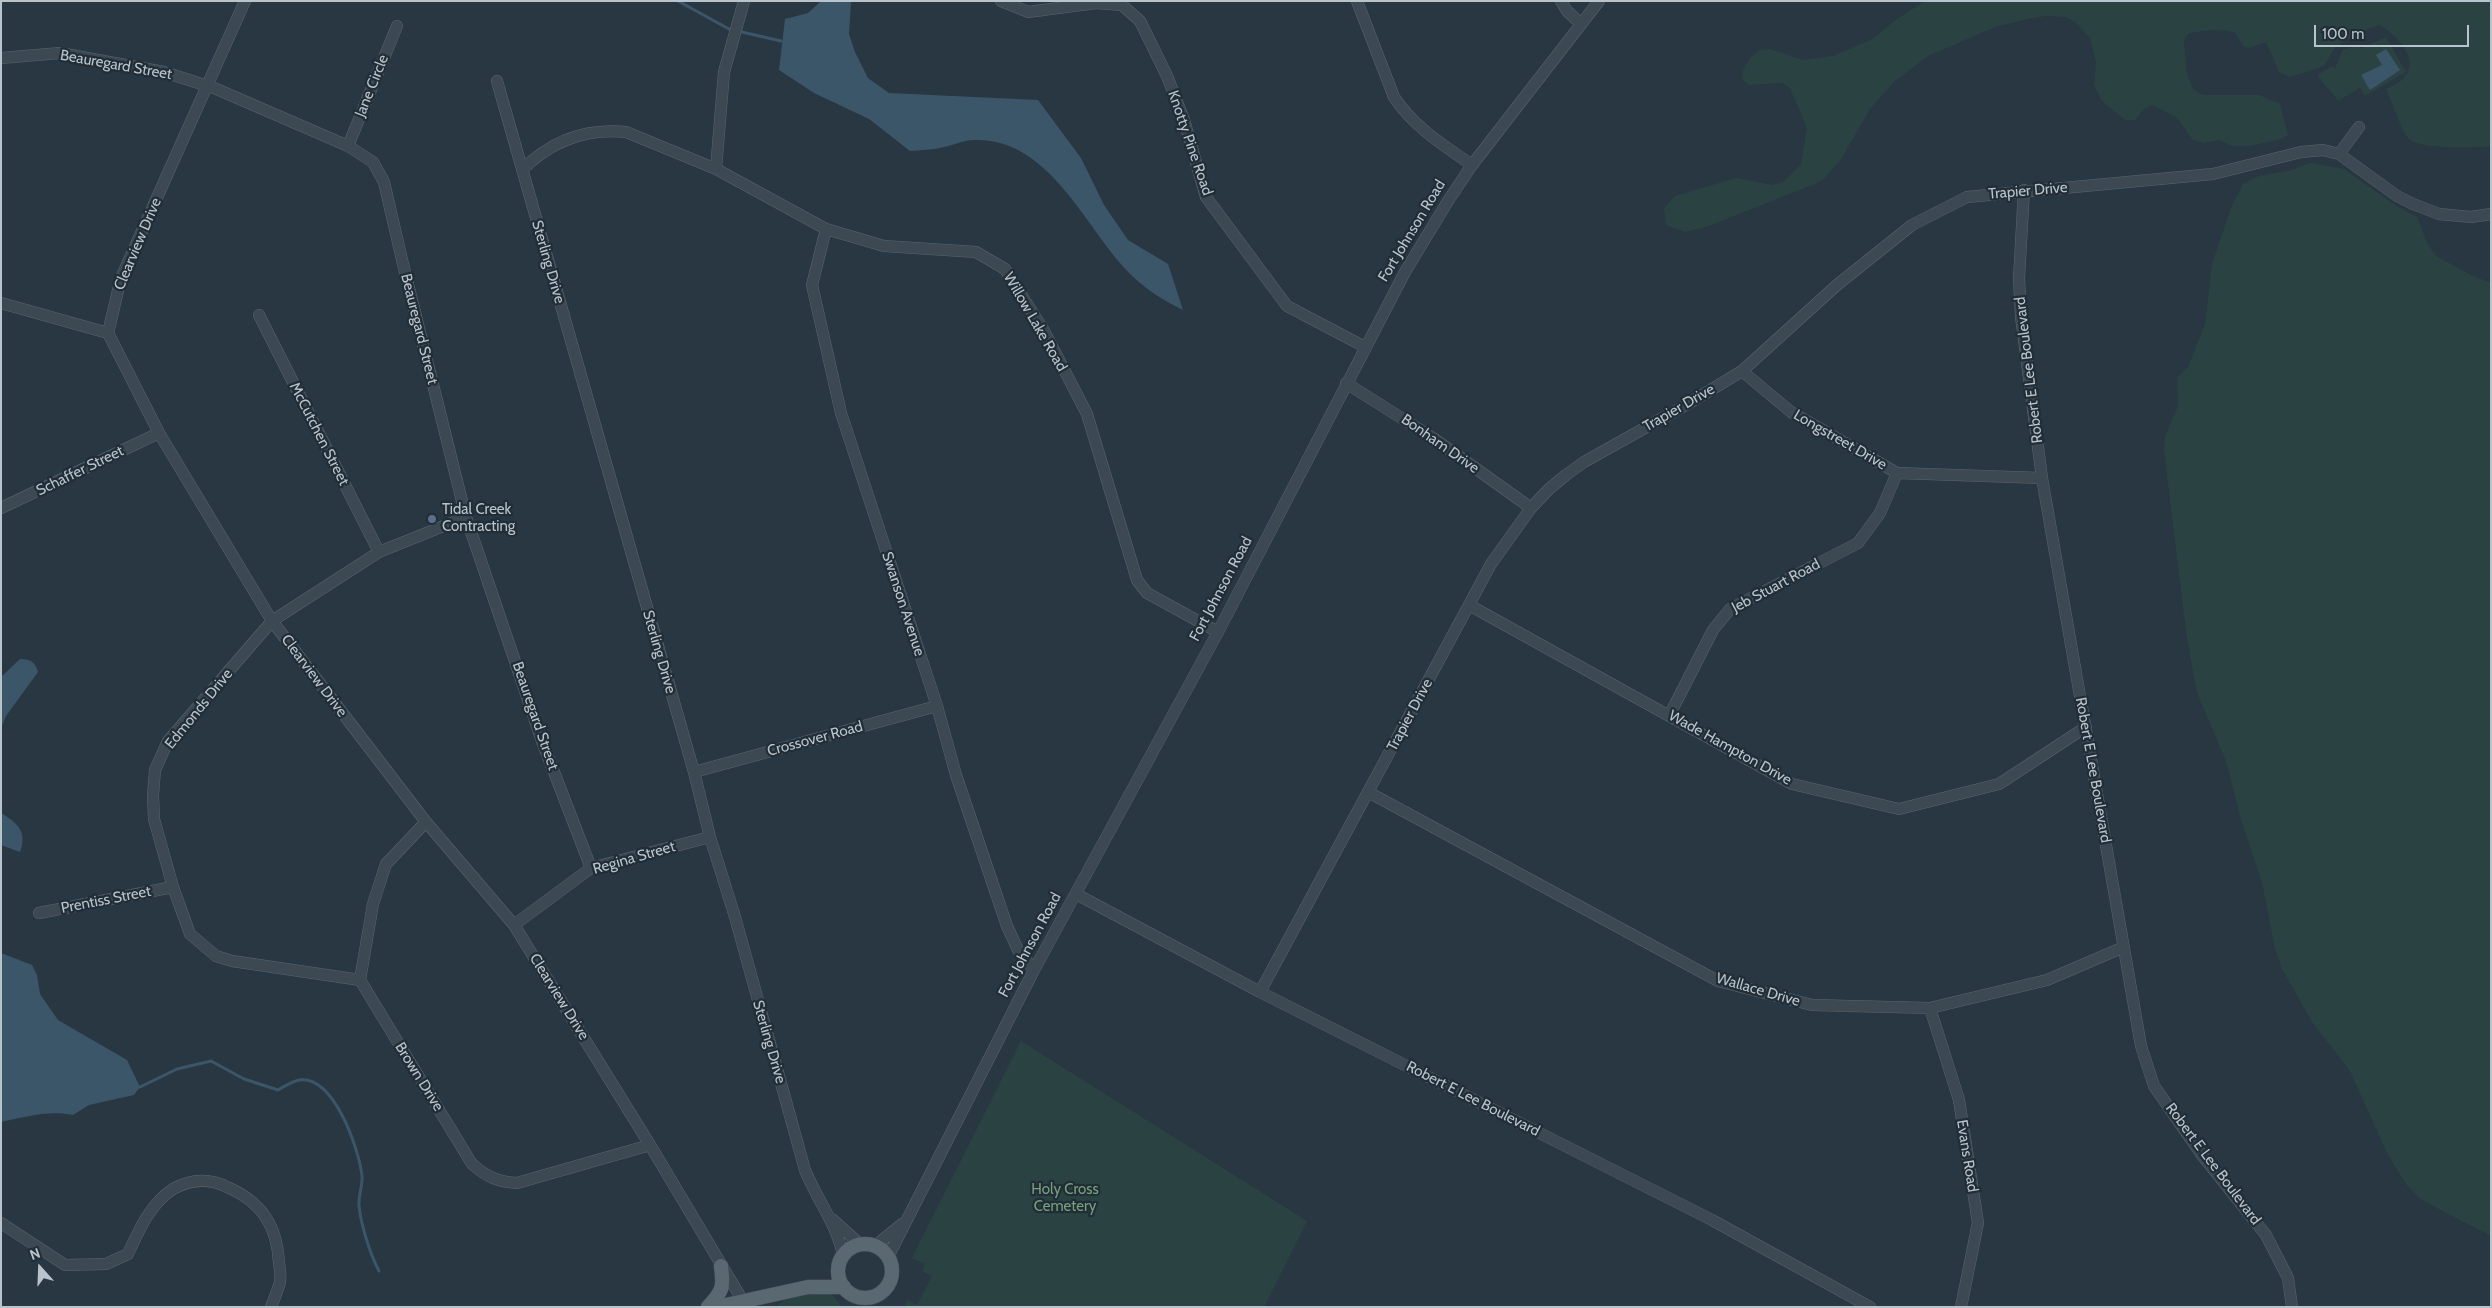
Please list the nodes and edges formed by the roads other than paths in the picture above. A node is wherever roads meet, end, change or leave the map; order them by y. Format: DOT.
graph roads {
  1 [pos="245,1"];
  2 [pos="744,1"];
  3 [pos="1001,1"];
  4 [pos="1357,1"];
  5 [pos="1561,1"];
  6 [pos="1599,1"];
  7 [pos="1581,24"];
  8 [pos="398,26"];
  9 [pos="1,58"];
  10 [pos="497,81"];
  11 [pos="208,86"];
  12 [pos="2359,126"];
  13 [pos="348,146"];
  14 [pos="2339,154"];
  15 [pos="1472,165"];
  16 [pos="716,168"];
  17 [pos="522,170"];
  18 [pos="2024,190"];
  19 [pos="2491,214"];
  20 [pos="826,229"];
  21 [pos="1,303"];
  22 [pos="259,315"];
  23 [pos="108,333"];
  24 [pos="1366,347"];
  25 [pos="1742,371"];
  26 [pos="1346,383"];
  27 [pos="159,433"];
  28 [pos="1897,473"];
  29 [pos="2042,478"];
  30 [pos="1,508"];
  31 [pos="1531,508"];
  32 [pos="466,517"];
  33 [pos="378,552"];
  34 [pos="1469,605"];
  35 [pos="272,622"];
  36 [pos="1218,632"];
  37 [pos="937,706"];
  38 [pos="1670,714"];
  39 [pos="2086,727"];
  40 [pos="694,772"];
  41 [pos="1368,792"];
  42 [pos="426,822"];
  43 [pos="710,837"];
  44 [pos="591,868"];
  45 [pos="173,887"];
  46 [pos="1076,894"];
  47 [pos="38,914"];
  48 [pos="514,926"];
  49 [pos="2124,947"];
  50 [pos="1034,970"];
  51 [pos="360,980"];
  52 [pos="1260,992"];
  53 [pos="1930,1008"];
  54 [pos="650,1145"];
  55 [pos="910,1215"];
  56 [pos="831,1218"];
  57 [pos="1,1223"];
  58 [pos="868,1245"];
  59 [pos="888,1257"];
  60 [pos="841,1260"];
  61 [pos="722,1266"];
  62 [pos="808,1288"];
  63 [pos="846,1289"];
  64 [pos="742,1301"];
  65 [pos="866,1302"];
  66 [pos="270,1307"];
  67 [pos="708,1307"];
  68 [pos="718,1307"];
  69 [pos="850,1307"];
  70 [pos="1870,1307"];
  71 [pos="1961,1307"];
  72 [pos="2292,1307"];
  1 -- 11 [label="street, Clearview Drive"];
  2 -- 16 [label="street"];
  3 -- 24 [label="street, Knotty Pine Road"];
  4 -- 15 [label="street"];
  5 -- 7 [label="street"];
  6 -- 7 [label="street, Fort Johnson Road"];
  7 -- 15 [label="street, Fort Johnson Road"];
  8 -- 13 [label="street, Jane Circle"];
  9 -- 11 [label="street, Beauregard Street"];
  10 -- 17 [label="street, Sterling Drive"];
  11 -- 13 [label="street, Beauregard Street"];
  11 -- 23 [label="street, Clearview Drive"];
  12 -- 14 [label="street"];
  13 -- 32 [label="street, Beauregard Street"];
  14 -- 18 [label="street, Trapier Drive"];
  14 -- 19 [label="street"];
  15 -- 24 [label="street, Fort Johnson Road"];
  16 -- 17 [label="street, Willow Lake Road"];
  16 -- 20 [label="street, Willow Lake Road"];
  17 -- 40 [label="street, Sterling Drive"];
  18 -- 25 [label="street, Trapier Drive"];
  18 -- 29 [label="street, Robert E Lee Boulevard"];
  20 -- 36 [label="street, Willow Lake Road"];
  20 -- 37 [label="street, Swanson Avenue"];
  21 -- 23 [label="street"];
  22 -- 33 [label="street, McCutchen Street"];
  23 -- 27 [label="street, Clearview Drive"];
  24 -- 26 [label="street, Fort Johnson Road"];
  25 -- 28 [label="street, Longstreet Drive"];
  25 -- 31 [label="street, Trapier Drive"];
  26 -- 31 [label="street, Bonham Drive"];
  26 -- 36 [label="street, Fort Johnson Road"];
  27 -- 30 [label="street, Schaffer Street"];
  27 -- 35 [label="street, Clearview Drive"];
  28 -- 29 [label="street, Longstreet Drive"];
  28 -- 38 [label="street, Jeb Stuart Road"];
  29 -- 39 [label="street, Robert E Lee Boulevard"];
  31 -- 34 [label="street, Trapier Drive"];
  32 -- 33 [label="street, Edmonds Drive"];
  32 -- 44 [label="street, Beauregard Street"];
  33 -- 35 [label="street, Edmonds Drive"];
  34 -- 38 [label="street, Wade Hampton Drive"];
  34 -- 41 [label="street, Trapier Drive"];
  35 -- 42 [label="street, Clearview Drive"];
  35 -- 45 [label="street, Edmonds Drive"];
  36 -- 46 [label="street, Fort Johnson Road"];
  37 -- 40 [label="street, Crossover Road"];
  37 -- 50 [label="street, Swanson Avenue"];
  38 -- 39 [label="street, Wade Hampton Drive"];
  39 -- 49 [label="street, Robert E Lee Boulevard"];
  40 -- 43 [label="street, Sterling Drive"];
  41 -- 52 [label="street, Trapier Drive"];
  41 -- 53 [label="street, Wallace Drive"];
  42 -- 48 [label="street, Clearview Drive"];
  42 -- 51 [label="street"];
  43 -- 44 [label="street, Regina Street"];
  43 -- 56 [label="street, Sterling Drive"];
  44 -- 48 [label="street, Regina Street"];
  45 -- 47 [label="street, Prentiss Street"];
  45 -- 51 [label="street, Edmonds Drive"];
  46 -- 50 [label="street, Fort Johnson Road"];
  46 -- 52 [label="street, Robert E Lee Boulevard"];
  48 -- 54 [label="street, Clearview Drive"];
  49 -- 53 [label="street, Wallace Drive"];
  49 -- 72 [label="street, Robert E Lee Boulevard"];
  50 -- 55 [label="street, Fort Johnson Road"];
  51 -- 54 [label="street, Brown Drive"];
  52 -- 70 [label="street, Robert E Lee Boulevard"];
  53 -- 71 [label="street, Evans Road"];
  54 -- 61 [label="street, Clearview Drive"];
  55 -- 58 [label="street, Fort Johnson Road"];
  55 -- 59 [label="street, Fort Johnson Road"];
  56 -- 58 [label="street, Sterling Drive"];
  56 -- 60 [label="street, Sterling Drive"];
  57 -- 66 [label="street"];
  58 -- 59 [label="main road"];
  58 -- 60 [label="main road"];
  59 -- 65 [label="main road"];
  60 -- 62 [label="main road"];
  60 -- 63 [label="main road"];
  61 -- 64 [label="street, Clearview Drive"];
  61 -- 67 [label="main road"];
  62 -- 63 [label="main road"];
  62 -- 64 [label="main road"];
  63 -- 65 [label="main road"];
  63 -- 69 [label="main road"];
  64 -- 68 [label="main road"];
}
